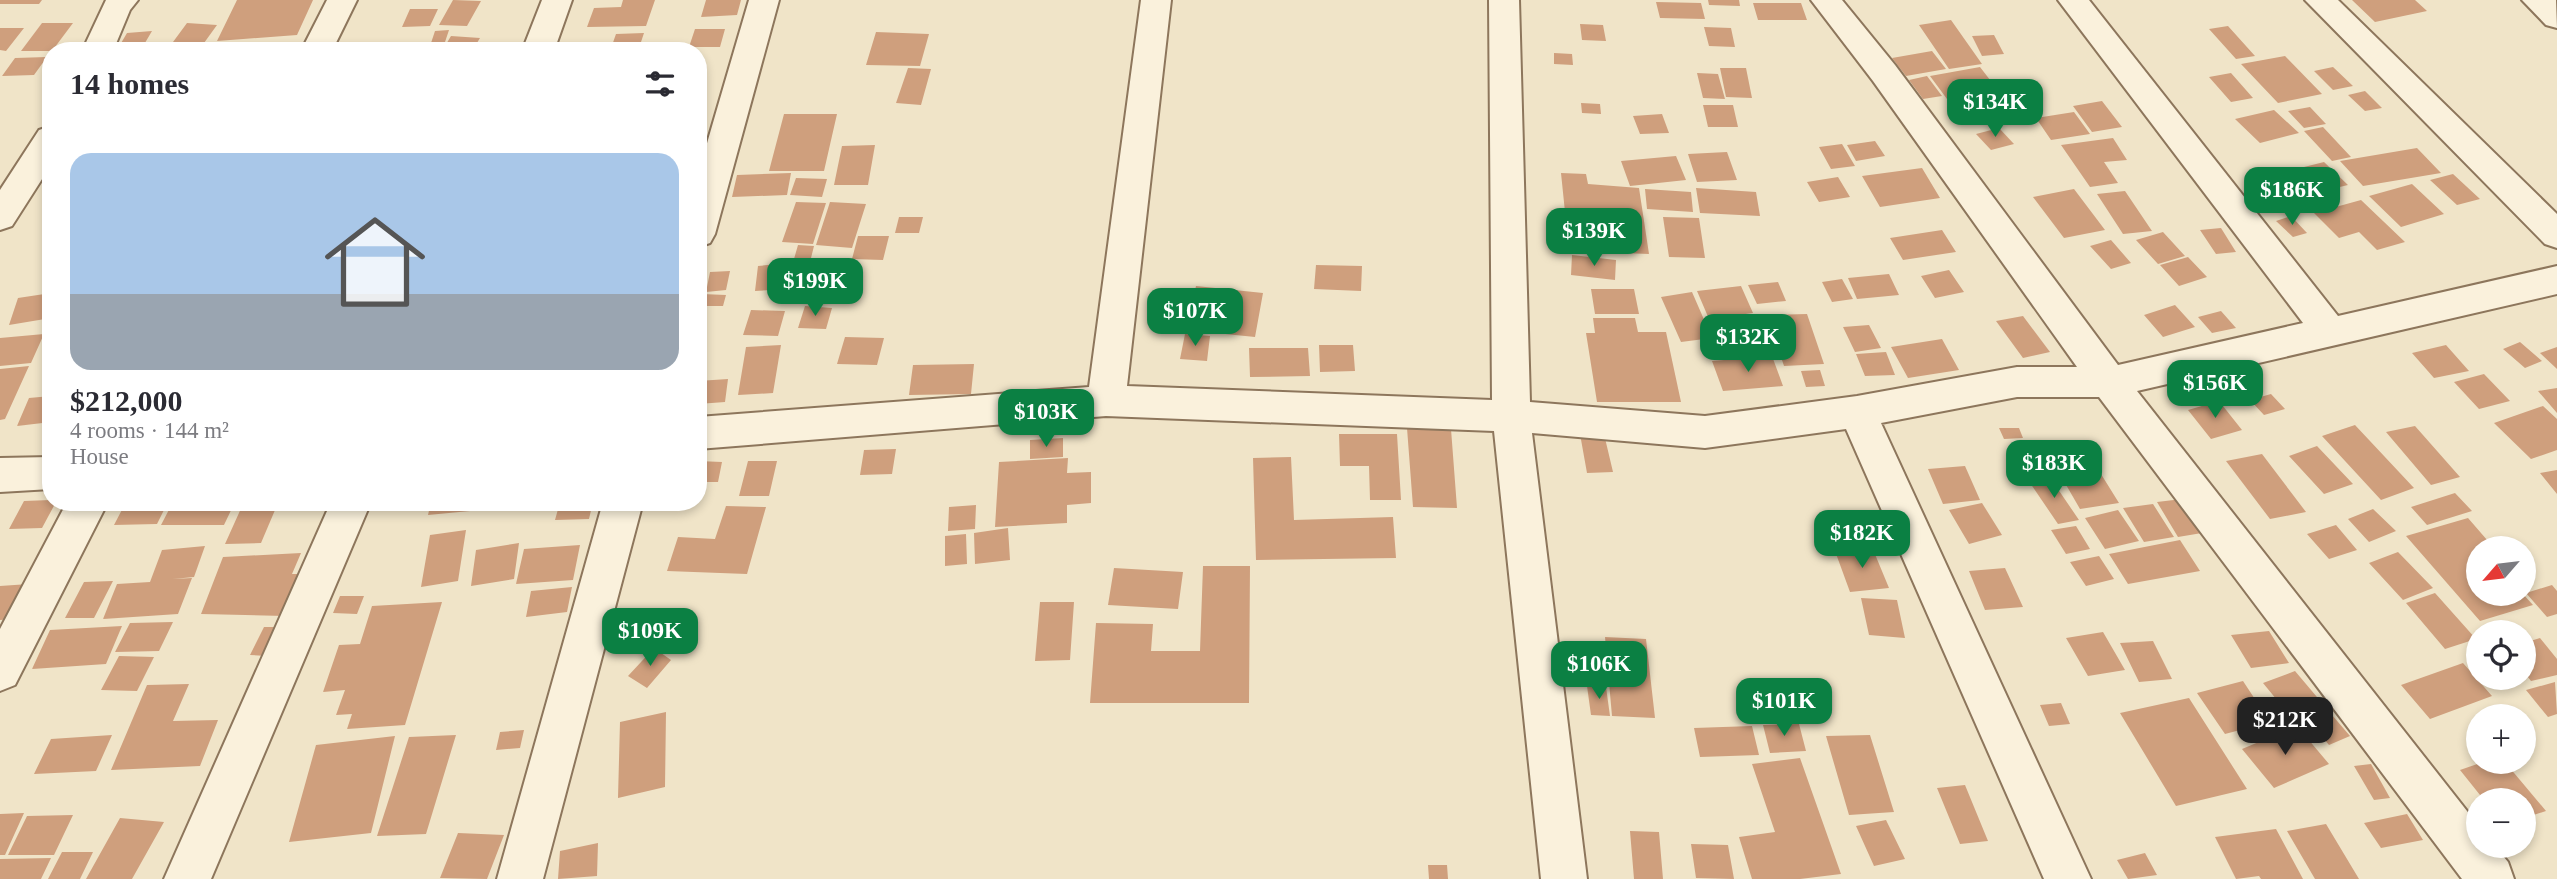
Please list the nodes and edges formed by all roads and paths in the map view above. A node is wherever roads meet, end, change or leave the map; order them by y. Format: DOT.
graph roads {
  1 [pos="123,0"];
  2 [pos="342,0"];
  3 [pos="557,0"];
  4 [pos="764,0"];
  5 [pos="1156,0"];
  6 [pos="1504,0"];
  7 [pos="1826,0"];
  8 [pos="2073,0"];
  9 [pos="2320,0"];
  10 [pos="2537,0"];
  11 [pos="2557,18"];
  12 [pos="101,42"];
  13 [pos="321,42"];
  14 [pos="541,42"];
  15 [pos="42,152"];
  16 [pos="707,202"];
  17 [pos="0,217"];
  18 [pos="2557,235"];
  19 [pos="2557,280"];
  20 [pos="2331,333"];
  21 [pos="2109,382"];
  22 [pos="1106,401"];
  23 [pos="1857,412"];
  24 [pos="1511,416"];
  25 [pos="707,432"];
  26 [pos="42,473"];
  27 [pos="0,475"];
  28 [pos="83,511"];
  29 [pos="347,511"];
  30 [pos="621,511"];
  31 [pos="0,671"];
  32 [pos="187,879"];
  33 [pos="520,879"];
  34 [pos="1564,879"];
  35 [pos="2068,879"];
  36 [pos="2491,879"];
  1 -- 12 [label="street"];
  2 -- 13 [label="street"];
  3 -- 14 [label="street"];
  4 -- 16 [label="street"];
  5 -- 22 [label="street"];
  6 -- 24 [label="street"];
  7 -- 21 [label="street"];
  8 -- 20 [label="street"];
  9 -- 18 [label="street"];
  10 -- 11 [label="street"];
  15 -- 17 [label="street"];
  19 -- 20 [label="street"];
  20 -- 21 [label="street"];
  21 -- 23 [label="street"];
  21 -- 36 [label="street"];
  22 -- 24 [label="street"];
  22 -- 25 [label="street"];
  23 -- 24 [label="street"];
  23 -- 35 [label="street"];
  24 -- 34 [label="street"];
  26 -- 27 [label="street"];
  28 -- 31 [label="street"];
  29 -- 32 [label="street"];
  30 -- 33 [label="street"];
}
